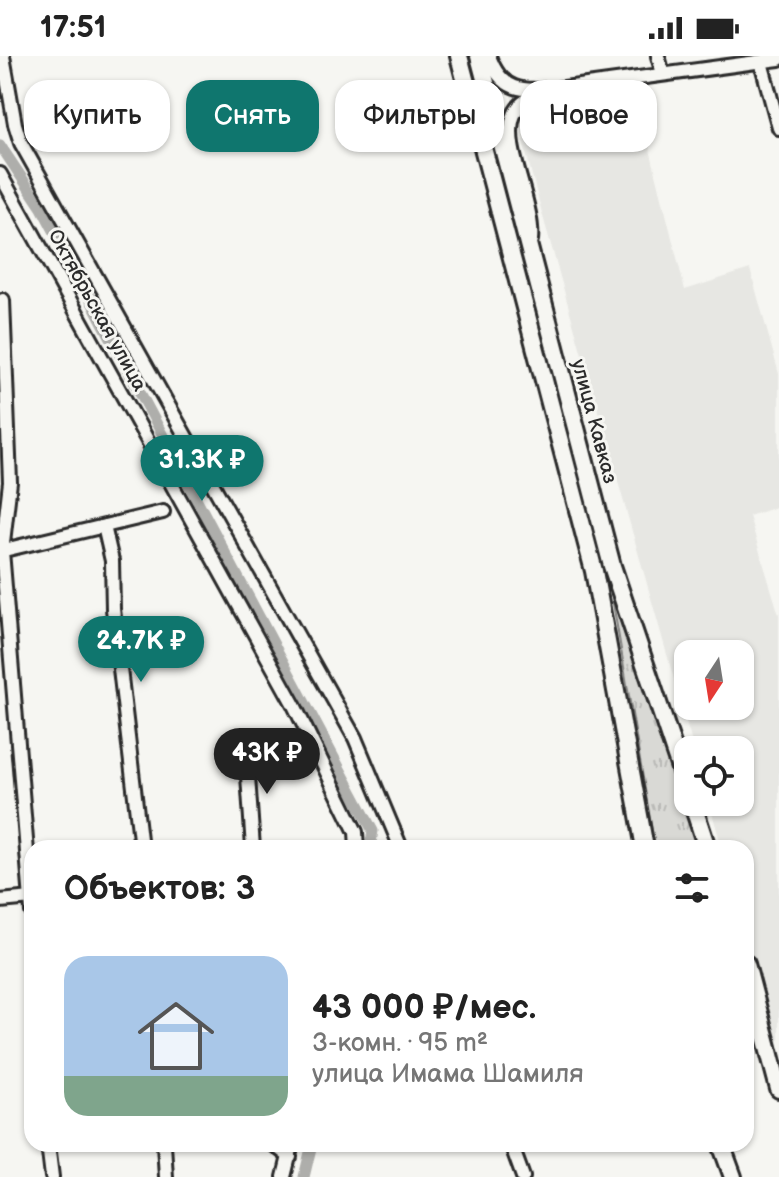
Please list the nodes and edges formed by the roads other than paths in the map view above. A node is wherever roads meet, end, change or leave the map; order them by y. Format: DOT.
graph roads {
  1 [pos="3,56"];
  2 [pos="459,56"];
  3 [pos="479,56"];
  4 [pos="489,56"];
  5 [pos="658,56"];
  6 [pos="779,59"];
  7 [pos="761,62"];
  8 [pos="663,74"];
  9 [pos="613,80"];
  10 [pos="520,88"];
  11 [pos="520,106"];
  12 [pos="779,128"];
  13 [pos="0,174"];
  14 [pos="530,251"];
  15 [pos="3,300"];
  16 [pos="163,512"];
  17 [pos="104,526"];
  18 [pos="1,551"];
  19 [pos="246,747"];
  20 [pos="674,750"];
  21 [pos="697,816"];
  22 [pos="27,840"];
  23 [pos="140,840"];
  24 [pos="252,840"];
  25 [pos="356,840"];
  26 [pos="398,840"];
  27 [pos="644,840"];
  28 [pos="704,840"];
  29 [pos="24,899"];
  30 [pos="0,901"];
  31 [pos="754,994"];
  32 [pos="754,1028"];
  33 [pos="779,1089"];
  34 [pos="779,1100"];
  35 [pos="49,1152"];
  36 [pos="164,1152"];
  37 [pos="290,1152"];
  38 [pos="514,1152"];
  39 [pos="724,1152"];
  40 [pos="52,1177"];
  41 [pos="166,1177"];
  42 [pos="284,1177"];
  43 [pos="523,1177"];
  44 [pos="733,1177"];
  1 -- 26 [label="street"];
  2 -- 27 [label="highway, улица Кавказ"];
  3 -- 14 [label="highway, улица Кавказ"];
  4 -- 10 [label="street"];
  5 -- 8 [label="street"];
  6 -- 7 [label="street"];
  7 -- 8 [label="street"];
  7 -- 12 [label="street"];
  8 -- 9 [label="street"];
  11 -- 14 [label="street"];
  13 -- 25 [label="street, Октябрьская улица"];
  14 -- 20 [label="highway, улица Кавказ"];
  15 -- 18 [label="street"];
  16 -- 17 [label="street"];
  17 -- 18 [label="street"];
  17 -- 23 [label="street"];
  18 -- 22 [label="street"];
  19 -- 24 [label="street"];
  21 -- 28 [label="highway"];
  29 -- 30 [label="street"];
  31 -- 33 [label="highway"];
  32 -- 34 [label="highway"];
  35 -- 40 [label="street"];
  36 -- 41 [label="street"];
  37 -- 42 [label="street"];
  38 -- 43 [label="street"];
  39 -- 44 [label="highway"];
}
